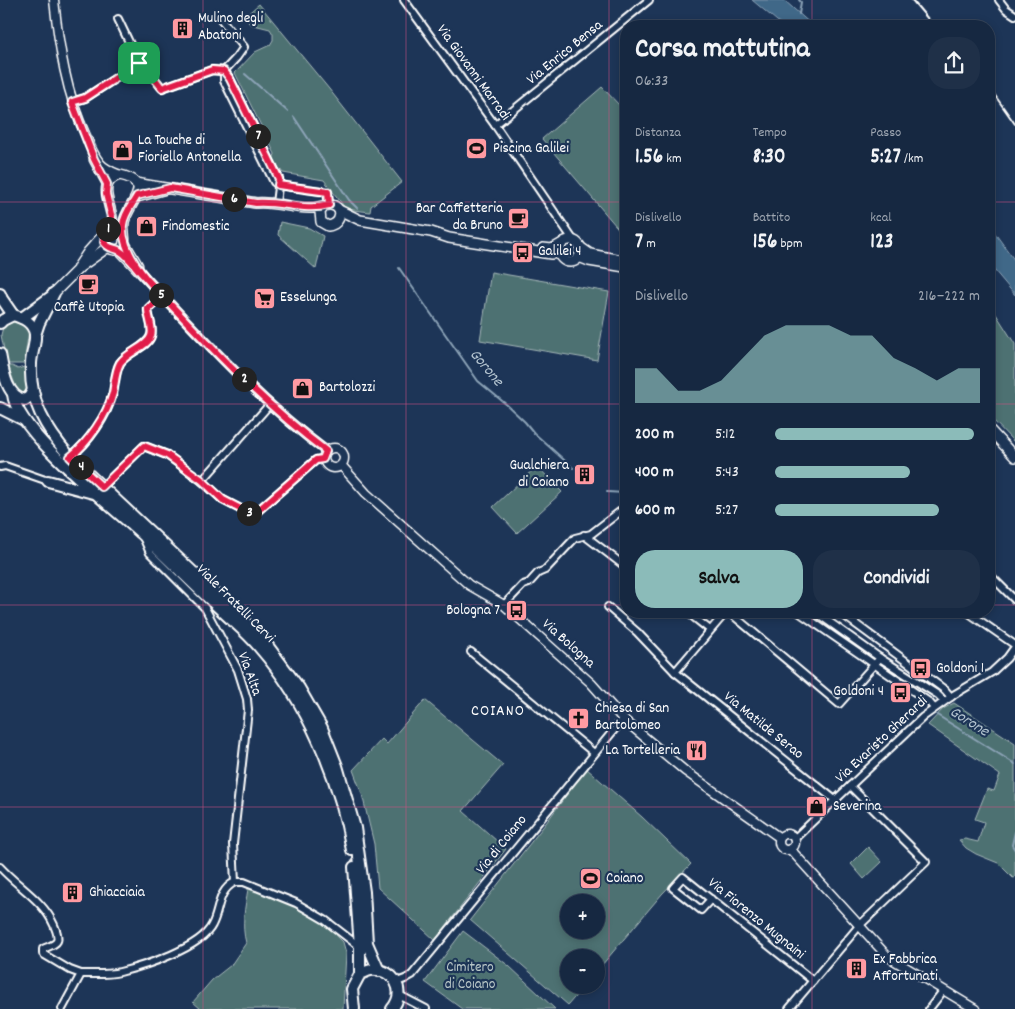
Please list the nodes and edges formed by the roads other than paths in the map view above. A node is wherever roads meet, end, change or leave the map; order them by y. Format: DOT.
graph roads {
  1 [pos="54,0"];
  2 [pos="649,0"];
  3 [pos="999,0"];
  4 [pos="406,1"];
  5 [pos="1015,15"];
  6 [pos="220,18"];
  7 [pos="118,19"];
  8 [pos="624,20"];
  9 [pos="620,23"];
  10 [pos="139,63"];
  11 [pos="224,71"];
  12 [pos="72,102"];
  13 [pos="495,124"];
  14 [pos="89,144"];
  15 [pos="120,175"];
  16 [pos="135,183"];
  17 [pos="107,184"];
  18 [pos="278,185"];
  19 [pos="170,188"];
  20 [pos="137,196"];
  21 [pos="276,203"];
  22 [pos="326,206"];
  23 [pos="339,210"];
  24 [pos="105,234"];
  25 [pos="570,245"];
  26 [pos="122,246"];
  27 [pos="108,247"];
  28 [pos="620,260"];
  29 [pos="620,266"];
  30 [pos="72,275"];
  31 [pos="54,293"];
  32 [pos="0,294"];
  33 [pos="162,296"];
  34 [pos="18,316"];
  35 [pos="0,323"];
  36 [pos="35,335"];
  37 [pos="0,354"];
  38 [pos="28,396"];
  39 [pos="14,400"];
  40 [pos="270,404"];
  41 [pos="0,407"];
  42 [pos="25,421"];
  43 [pos="995,435"];
  44 [pos="325,455"];
  45 [pos="1015,456"];
  46 [pos="70,457"];
  47 [pos="59,461"];
  48 [pos="341,465"];
  49 [pos="0,467"];
  50 [pos="202,480"];
  51 [pos="48,481"];
  52 [pos="99,490"];
  53 [pos="620,512"];
  54 [pos="141,534"];
  55 [pos="584,535"];
  56 [pos="620,562"];
  57 [pos="995,580"];
  58 [pos="1015,600"];
  59 [pos="504,605"];
  60 [pos="608,607"];
  61 [pos="620,617"];
  62 [pos="621,618"];
  63 [pos="695,618"];
  64 [pos="721,618"];
  65 [pos="735,618"];
  66 [pos="807,618"];
  67 [pos="824,618"];
  68 [pos="847,618"];
  69 [pos="976,618"];
  70 [pos="710,630"];
  71 [pos="1015,646"];
  72 [pos="471,652"];
  73 [pos="880,658"];
  74 [pos="874,666"];
  75 [pos="675,672"];
  76 [pos="951,697"];
  77 [pos="944,701"];
  78 [pos="934,708"];
  79 [pos="624,719"];
  80 [pos="594,753"];
  81 [pos="850,786"];
  82 [pos="835,800"];
  83 [pos="780,838"];
  84 [pos="794,839"];
  85 [pos="790,849"];
  86 [pos="0,868"];
  87 [pos="235,882"];
  88 [pos="710,899"];
  89 [pos="859,926"];
  90 [pos="360,947"];
  91 [pos="379,971"];
  92 [pos="81,974"];
  93 [pos="360,974"];
  94 [pos="812,981"];
  95 [pos="397,982"];
  96 [pos="944,991"];
  97 [pos="399,996"];
  98 [pos="962,1001"];
  99 [pos="62,1009"];
  100 [pos="354,1009"];
  101 [pos="392,1009"];
  102 [pos="426,1009"];
  103 [pos="789,1009"];
  104 [pos="928,1009"];
  105 [pos="966,1009"];
  106 [pos="975,1009"];
  1 -- 12 [label="street"];
  2 -- 8 [label="street, Via Enrico Bensa"];
  3 -- 5 [label="street"];
  4 -- 13 [label="street, Via Giovanni Marradi"];
  6 -- 11 [label="street"];
  7 -- 10 [label="street"];
  9 -- 13 [label="street, Via Enrico Bensa"];
  10 -- 11 [label="street"];
  10 -- 12 [label="street"];
  11 -- 18 [label="street"];
  12 -- 14 [label="street"];
  13 -- 25 [label="street, Via Giovanni Marradi"];
  14 -- 15 [label="street"];
  14 -- 17 [label="street"];
  15 -- 16 [label="main road"];
  15 -- 17 [label="main road"];
  16 -- 19 [label="main road"];
  16 -- 20 [label="main road"];
  17 -- 24 [label="main road"];
  18 -- 21 [label="street"];
  18 -- 22 [label="street"];
  19 -- 20 [label="main road"];
  19 -- 21 [label="main road"];
  20 -- 26 [label="main road"];
  21 -- 22 [label="main road"];
  22 -- 23 [label="main road"];
  22 -- 23 [label="main road"];
  23 -- 25 [label="main road"];
  24 -- 27 [label="main road"];
  24 -- 30 [label="main road"];
  25 -- 28 [label="main road"];
  25 -- 29 [label="main road"];
  26 -- 27 [label="main road"];
  26 -- 33 [label="street, Via Bologna"];
  27 -- 30 [label="main road"];
  30 -- 31 [label="main road"];
  31 -- 34 [label="main road"];
  31 -- 36 [label="main road, Viale Fratelli Cervi"];
  32 -- 34 [label="main road"];
  33 -- 40 [label="street, Via Bologna"];
  33 -- 46 [label="street"];
  34 -- 35 [label="main road"];
  34 -- 36 [label="main road"];
  36 -- 38 [label="main road, Viale Fratelli Cervi"];
  37 -- 39 [label="main road, Viale Fratelli Cervi"];
  38 -- 39 [label="main road"];
  38 -- 46 [label="main road, Viale Fratelli Cervi"];
  39 -- 41 [label="main road"];
  39 -- 42 [label="main road, Viale Fratelli Cervi"];
  40 -- 44 [label="street, Via Bologna"];
  40 -- 50 [label="street"];
  41 -- 42 [label="main road"];
  42 -- 47 [label="main road, Viale Fratelli Cervi"];
  43 -- 45 [label="main road"];
  44 -- 48 [label="street, Via Bologna"];
  44 -- 48 [label="street, Via Bologna"];
  44 -- 50 [label="street"];
  46 -- 52 [label="main road, Viale Fratelli Cervi"];
  47 -- 51 [label="main road"];
  47 -- 52 [label="main road, Viale Fratelli Cervi"];
  48 -- 59 [label="street, Via Bologna"];
  49 -- 51 [label="street"];
  50 -- 52 [label="street"];
  51 -- 52 [label="main road"];
  52 -- 54 [label="main road, Viale Fratelli Cervi"];
  52 -- 91 [label="main road, Viale Fratelli Cervi"];
  53 -- 55 [label="street"];
  54 -- 87 [label="street, Via Alta"];
  54 -- 90 [label="main road, Viale Fratelli Cervi"];
  55 -- 56 [label="street"];
  55 -- 59 [label="street"];
  57 -- 58 [label="street"];
  59 -- 79 [label="street, Via Bologna"];
  60 -- 61 [label="street, Via Matilde Serao"];
  62 -- 75 [label="street, Via Matilde Serao"];
  63 -- 70 [label="street"];
  64 -- 70 [label="street"];
  65 -- 74 [label="street"];
  66 -- 74 [label="street"];
  67 -- 73 [label="street"];
  68 -- 76 [label="street"];
  69 -- 71 [label="street"];
  70 -- 75 [label="street"];
  71 -- 76 [label="street, Via Evaristo Gherardi"];
  72 -- 80 [label="street"];
  73 -- 74 [label="street"];
  73 -- 77 [label="street"];
  74 -- 78 [label="street"];
  75 -- 82 [label="street, Via Matilde Serao"];
  76 -- 77 [label="street, Via Evaristo Gherardi"];
  77 -- 78 [label="street, Via Evaristo Gherardi"];
  78 -- 81 [label="street, Via Evaristo Gherardi"];
  79 -- 80 [label="street, Via di Coiano"];
  79 -- 83 [label="street, Via Bologna"];
  80 -- 95 [label="street, Via di Coiano"];
  81 -- 82 [label="street, Via Evaristo Gherardi"];
  81 -- 89 [label="street"];
  82 -- 84 [label="street, Via Evaristo Gherardi"];
  83 -- 84 [label="street"];
  83 -- 85 [label="street, Via Bologna"];
  84 -- 85 [label="street"];
  85 -- 89 [label="street, Via Bologna"];
  86 -- 92 [label="street"];
  87 -- 90 [label="street"];
  87 -- 92 [label="street"];
  88 -- 88 [label="street, Via Fiorenzo Mugnaini"];
  88 -- 94 [label="street, Via Fiorenzo Mugnaini"];
  89 -- 94 [label="street"];
  89 -- 96 [label="street, Via Bologna"];
  90 -- 93 [label="main road, Viale Fratelli Cervi"];
  91 -- 93 [label="main road"];
  91 -- 95 [label="main road"];
  92 -- 99 [label="street"];
  93 -- 100 [label="main road, Viale Fratelli Cervi"];
  94 -- 103 [label="street"];
  95 -- 97 [label="main road"];
  96 -- 98 [label="street, Via Bologna"];
  96 -- 104 [label="street"];
  97 -- 101 [label="main road"];
  97 -- 102 [label="street"];
  98 -- 105 [label="street"];
  98 -- 106 [label="street, Via Bologna"];
}
